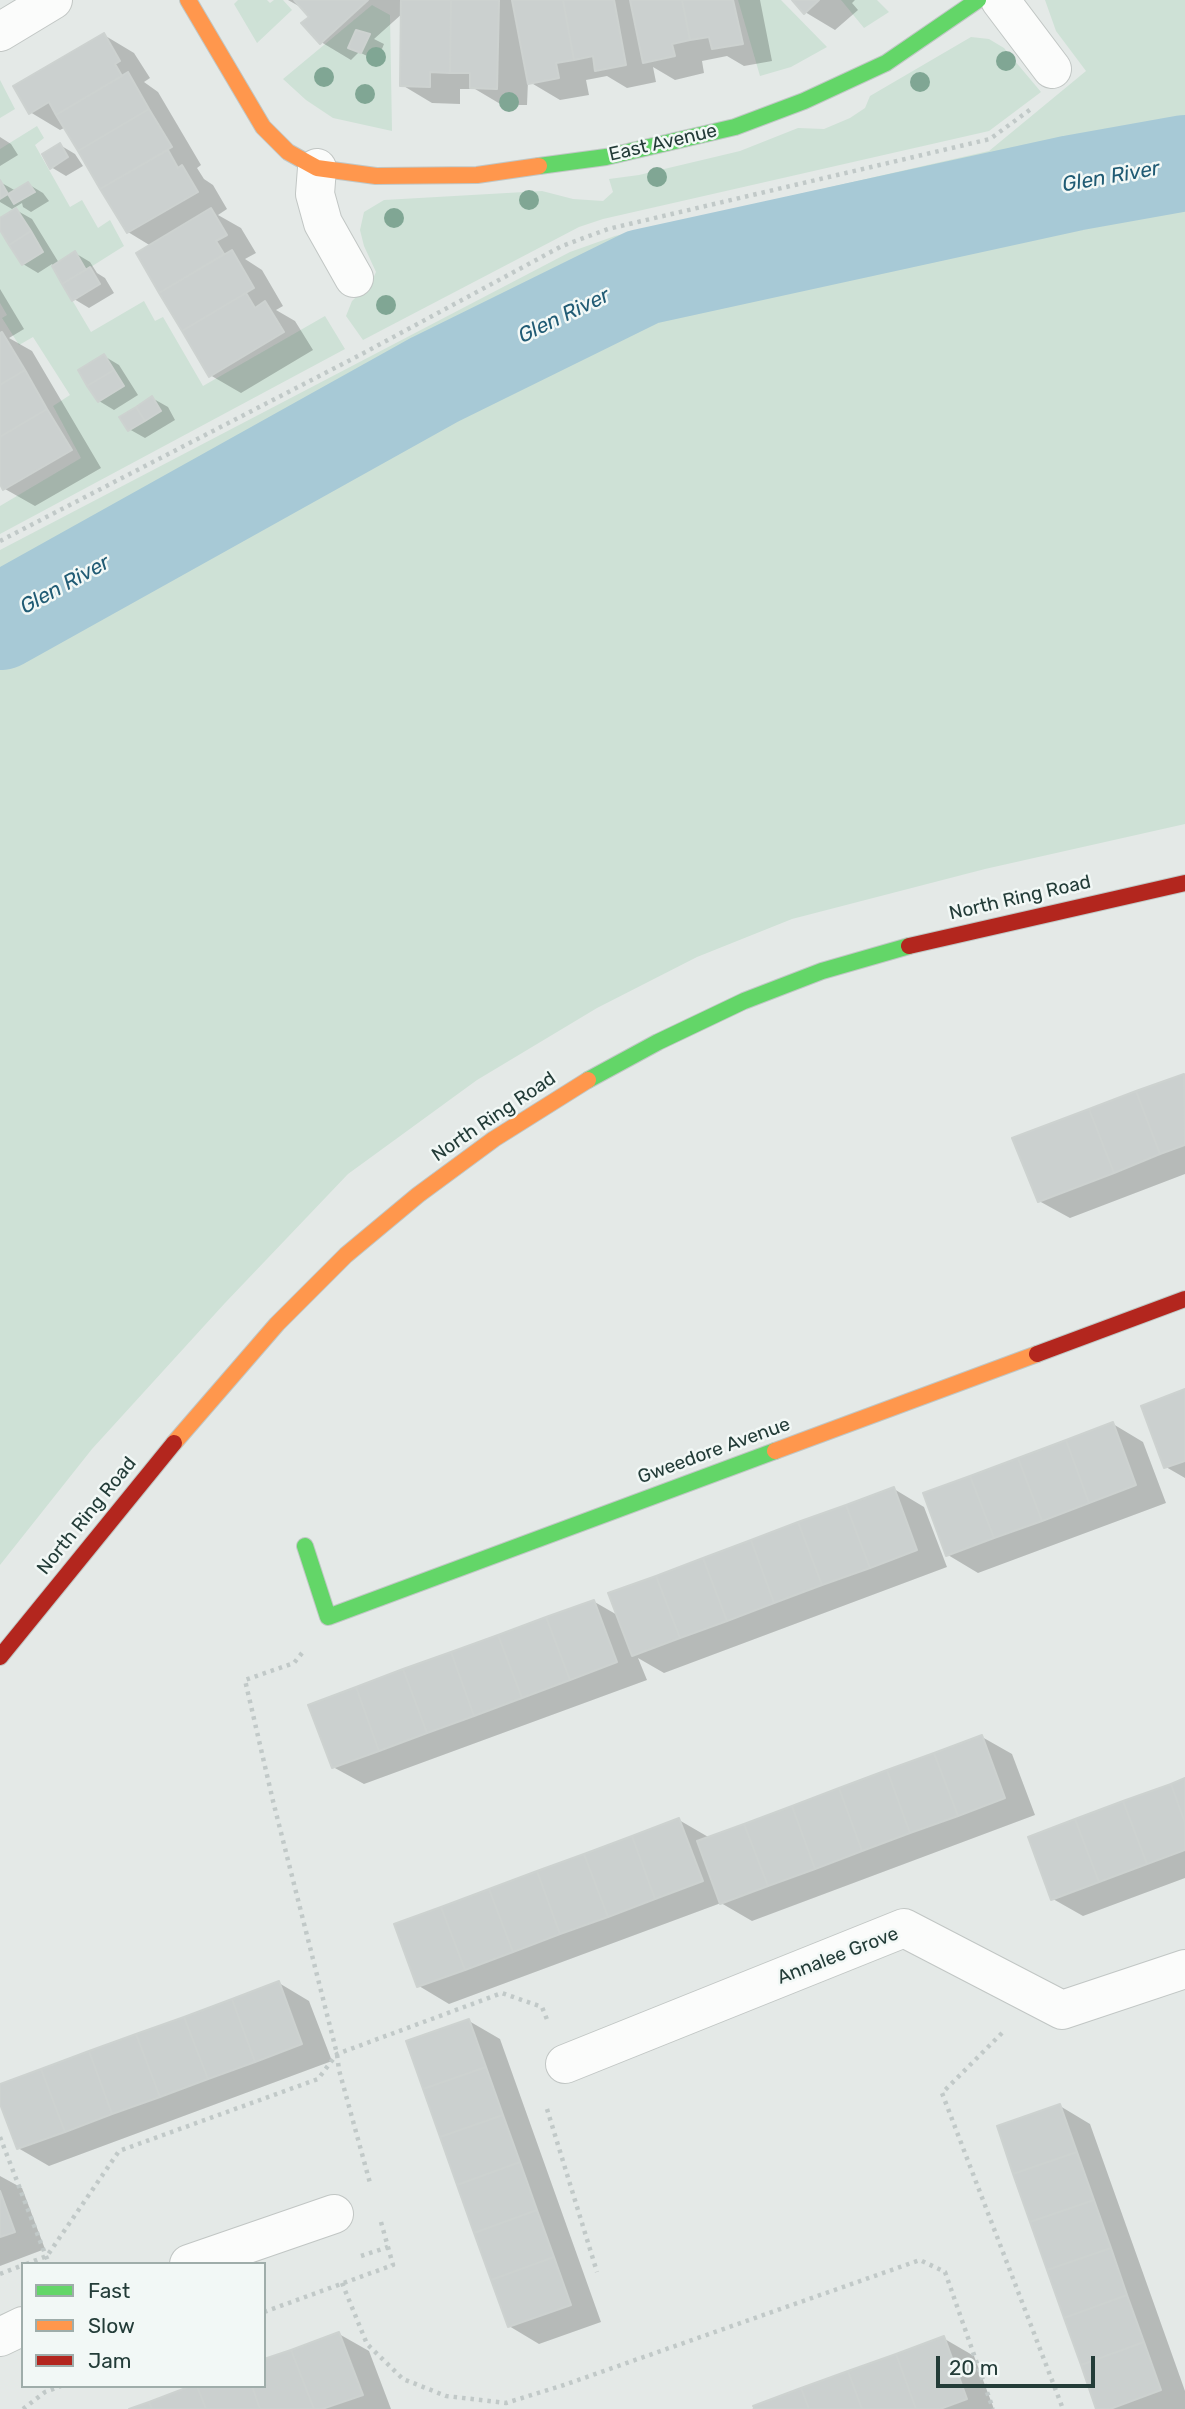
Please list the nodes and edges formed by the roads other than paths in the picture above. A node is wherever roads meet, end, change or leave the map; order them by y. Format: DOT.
graph roads {
  1 [pos="53,0"];
  2 [pos="188,0"];
  3 [pos="978,0"];
  4 [pos="1000,0"];
  5 [pos="0,32"];
  6 [pos="1052,69"];
  7 [pos="317,168"];
  8 [pos="354,278"];
  9 [pos="1185,883"];
  10 [pos="1185,1299"];
  11 [pos="305,1546"];
  12 [pos="0,1657"];
  13 [pos="1185,1969"];
  14 [pos="565,2064"];
  15 [pos="334,2214"];
  16 [pos="195,2262"];
  17 [pos="21,2327"];
  18 [pos="0,2337"];
  1 -- 5 [label="street"];
  2 -- 7 [label="street, East Avenue"];
  3 -- 7 [label="street, East Avenue"];
  4 -- 6 [label="street"];
  7 -- 8 [label="street"];
  9 -- 12 [label="street, North Ring Road"];
  10 -- 11 [label="street, Gweedore Avenue"];
  13 -- 14 [label="street, Annalee Grove"];
  15 -- 16 [label="street"];
  17 -- 18 [label="street"];
}
